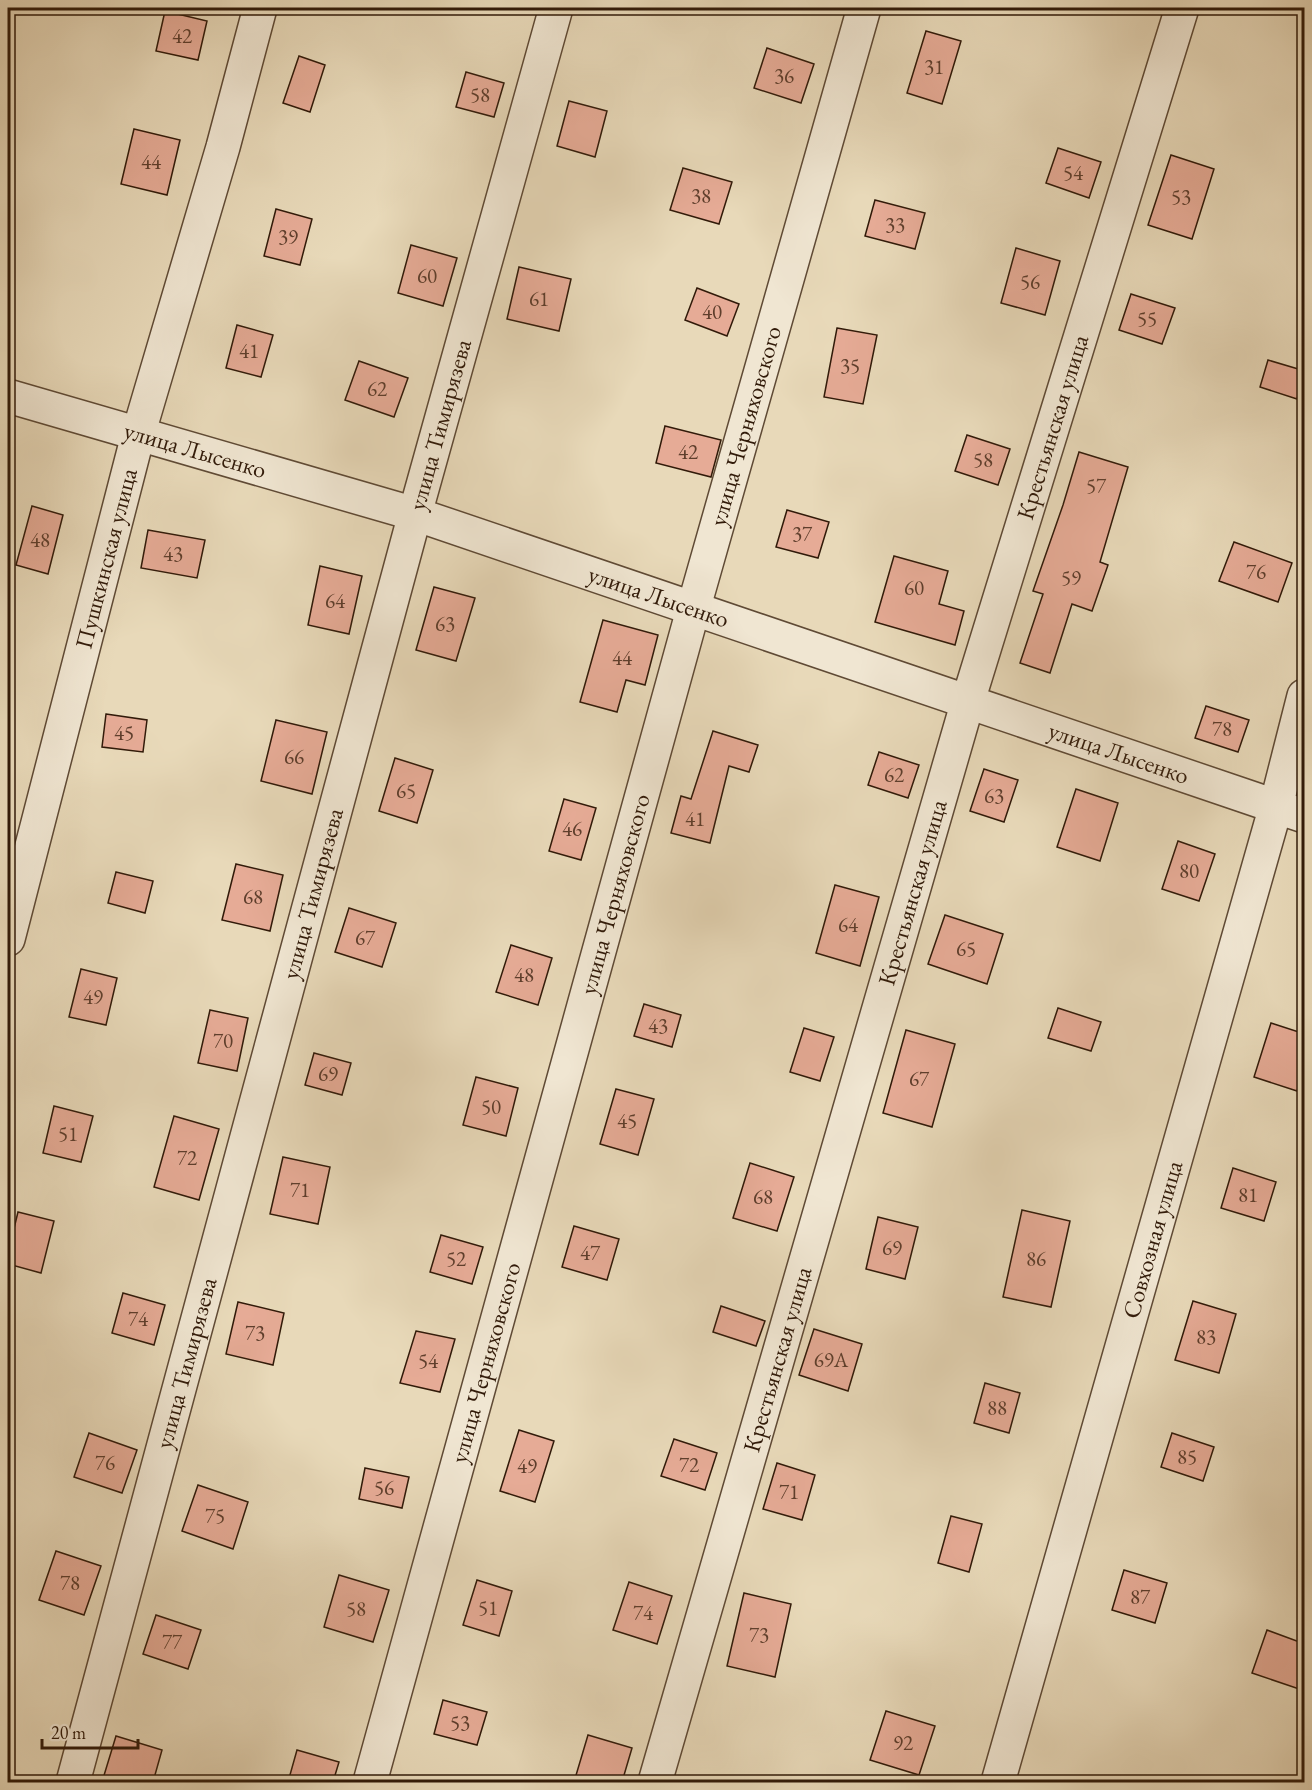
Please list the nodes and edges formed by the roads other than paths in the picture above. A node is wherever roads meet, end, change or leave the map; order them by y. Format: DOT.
graph roads {
  1 [pos="260,8"];
  2 [pos="556,8"];
  3 [pos="864,8"];
  4 [pos="1182,8"];
  5 [pos="8,396"];
  6 [pos="138,435"];
  7 [pos="415,514"];
  8 [pos="693,610"];
  9 [pos="1305,696"];
  10 [pos="968,701"];
  11 [pos="1290,811"];
  12 [pos="8,939"];
  13 [pos="73,1782"];
  14 [pos="370,1782"];
  15 [pos="655,1782"];
  16 [pos="998,1782"];
  1 -- 6 [label="street, Пушкинская улица"];
  2 -- 7 [label="street, улица Тимирязева"];
  3 -- 8 [label="street, улица Черняховского"];
  4 -- 10 [label="street, Крестьянская улица"];
  5 -- 6 [label="street, улица Лысенко"];
  6 -- 7 [label="street, улица Лысенко"];
  6 -- 12 [label="street, Пушкинская улица"];
  7 -- 8 [label="street, улица Лысенко"];
  7 -- 13 [label="street, улица Тимирязева"];
  8 -- 10 [label="street, улица Лысенко"];
  8 -- 14 [label="street, улица Черняховского"];
  9 -- 11 [label="street, Совхозная улица"];
  10 -- 11 [label="street, улица Лысенко"];
  10 -- 15 [label="street, Крестьянская улица"];
  11 -- 16 [label="street, Совхозная улица"];
}
